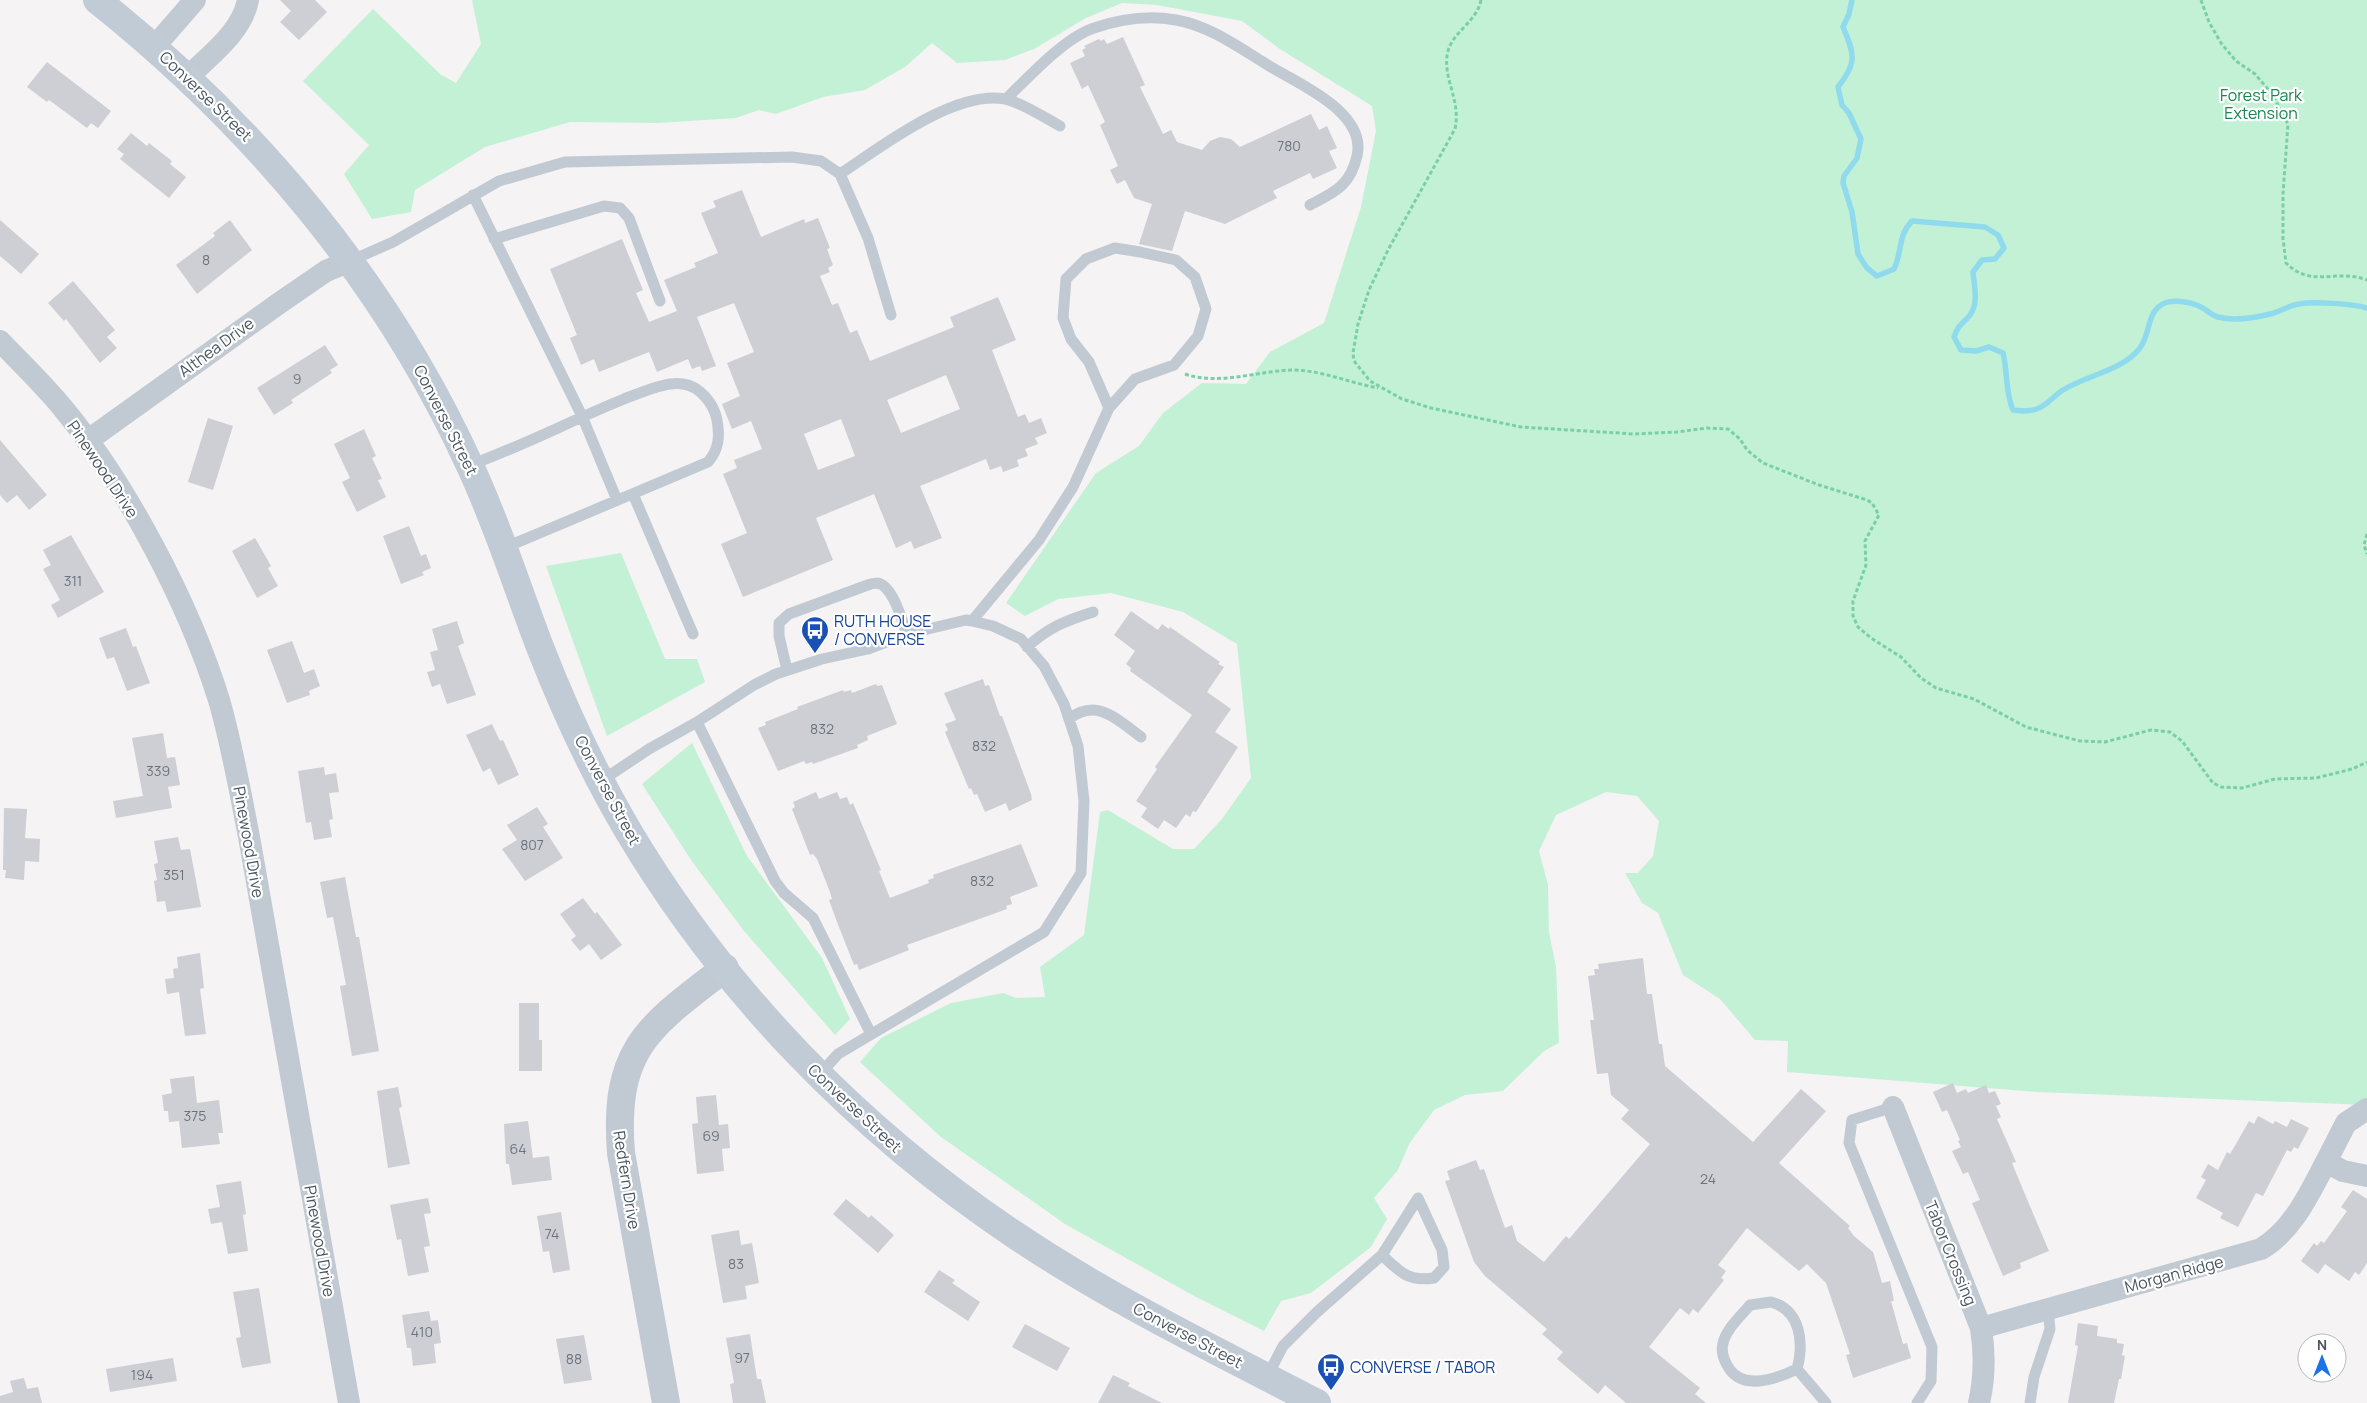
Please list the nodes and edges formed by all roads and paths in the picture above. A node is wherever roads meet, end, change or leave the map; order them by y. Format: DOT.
graph roads {
  1 [pos="97,0"];
  2 [pos="195,0"];
  3 [pos="248,0"];
  4 [pos="1481,0"];
  5 [pos="2201,0"];
  6 [pos="155,46"];
  7 [pos="188,77"];
  8 [pos="1006,99"];
  9 [pos="1060,126"];
  10 [pos="840,174"];
  11 [pos="473,195"];
  12 [pos="1310,205"];
  13 [pos="494,239"];
  14 [pos="350,261"];
  15 [pos="2367,280"];
  16 [pos="660,301"];
  17 [pos="891,315"];
  18 [pos="0,341"];
  19 [pos="1174,365"];
  20 [pos="1381,389"];
  21 [pos="1109,408"];
  22 [pos="582,416"];
  23 [pos="87,441"];
  24 [pos="470,465"];
  25 [pos="633,494"];
  26 [pos="617,500"];
  27 [pos="2367,534"];
  28 [pos="504,548"];
  29 [pos="2367,554"];
  30 [pos="1093,612"];
  31 [pos="972,621"];
  32 [pos="693,634"];
  33 [pos="907,634"];
  34 [pos="1027,646"];
  35 [pos="787,670"];
  36 [pos="1069,719"];
  37 [pos="697,722"];
  38 [pos="1141,737"];
  39 [pos="2367,762"];
  40 [pos="601,781"];
  41 [pos="725,968"];
  42 [pos="871,1034"];
  43 [pos="819,1075"];
  44 [pos="1893,1107"];
  45 [pos="2367,1109"];
  46 [pos="2326,1162"];
  47 [pos="2367,1176"];
  48 [pos="1382,1255"];
  49 [pos="2048,1309"];
  50 [pos="1981,1328"];
  51 [pos="1797,1369"];
  52 [pos="1267,1377"];
  53 [pos="349,1403"];
  54 [pos="666,1403"];
  55 [pos="1317,1403"];
  56 [pos="1826,1403"];
  57 [pos="1916,1403"];
  58 [pos="1979,1403"];
  59 [pos="2030,1403"];
  1 -- 6 [label="main road, Converse Street"];
  2 -- 6 [label="street"];
  3 -- 7 [label="street"];
  4 -- 20 [label="path"];
  5 -- 15 [label="path"];
  6 -- 7 [label="main road, Converse Street"];
  7 -- 14 [label="main road, Converse Street"];
  8 -- 9 [label="lane"];
  8 -- 10 [label="lane"];
  8 -- 12 [label="lane"];
  10 -- 11 [label="lane"];
  10 -- 17 [label="lane"];
  11 -- 13 [label="lane"];
  11 -- 14 [label="lane"];
  13 -- 16 [label="lane"];
  13 -- 22 [label="lane"];
  14 -- 23 [label="street, Althea Drive"];
  14 -- 24 [label="main road, Converse Street"];
  18 -- 23 [label="street, Pinewood Drive"];
  19 -- 20 [label="path"];
  19 -- 21 [label="lane"];
  19 -- 21 [label="lane"];
  20 -- 39 [label="path"];
  21 -- 31 [label="lane"];
  22 -- 24 [label="lane"];
  22 -- 25 [label="lane"];
  22 -- 26 [label="lane"];
  23 -- 53 [label="street, Pinewood Drive"];
  24 -- 28 [label="main road, Converse Street"];
  25 -- 26 [label="lane"];
  25 -- 32 [label="lane"];
  26 -- 28 [label="lane"];
  27 -- 29 [label="path"];
  28 -- 40 [label="main road, Converse Street"];
  30 -- 34 [label="lane"];
  31 -- 33 [label="lane"];
  31 -- 34 [label="lane"];
  33 -- 35 [label="lane"];
  33 -- 35 [label="lane"];
  34 -- 36 [label="lane"];
  35 -- 37 [label="lane"];
  36 -- 38 [label="lane"];
  36 -- 42 [label="lane"];
  37 -- 40 [label="lane"];
  37 -- 42 [label="lane"];
  40 -- 41 [label="main road, Converse Street"];
  41 -- 43 [label="main road, Converse Street"];
  41 -- 54 [label="street, Redfern Drive"];
  42 -- 43 [label="lane"];
  43 -- 52 [label="main road, Converse Street"];
  44 -- 50 [label="street, Tabor Crossing"];
  44 -- 57 [label="lane"];
  45 -- 46 [label="street, Morgan Ridge"];
  46 -- 47 [label="street"];
  46 -- 49 [label="street, Morgan Ridge"];
  48 -- 48 [label="lane"];
  48 -- 52 [label="lane"];
  49 -- 50 [label="street, Morgan Ridge"];
  49 -- 59 [label="lane"];
  50 -- 58 [label="street, Tabor Crossing"];
  51 -- 51 [label="lane"];
  51 -- 56 [label="lane"];
  52 -- 55 [label="main road, Converse Street"];
}
